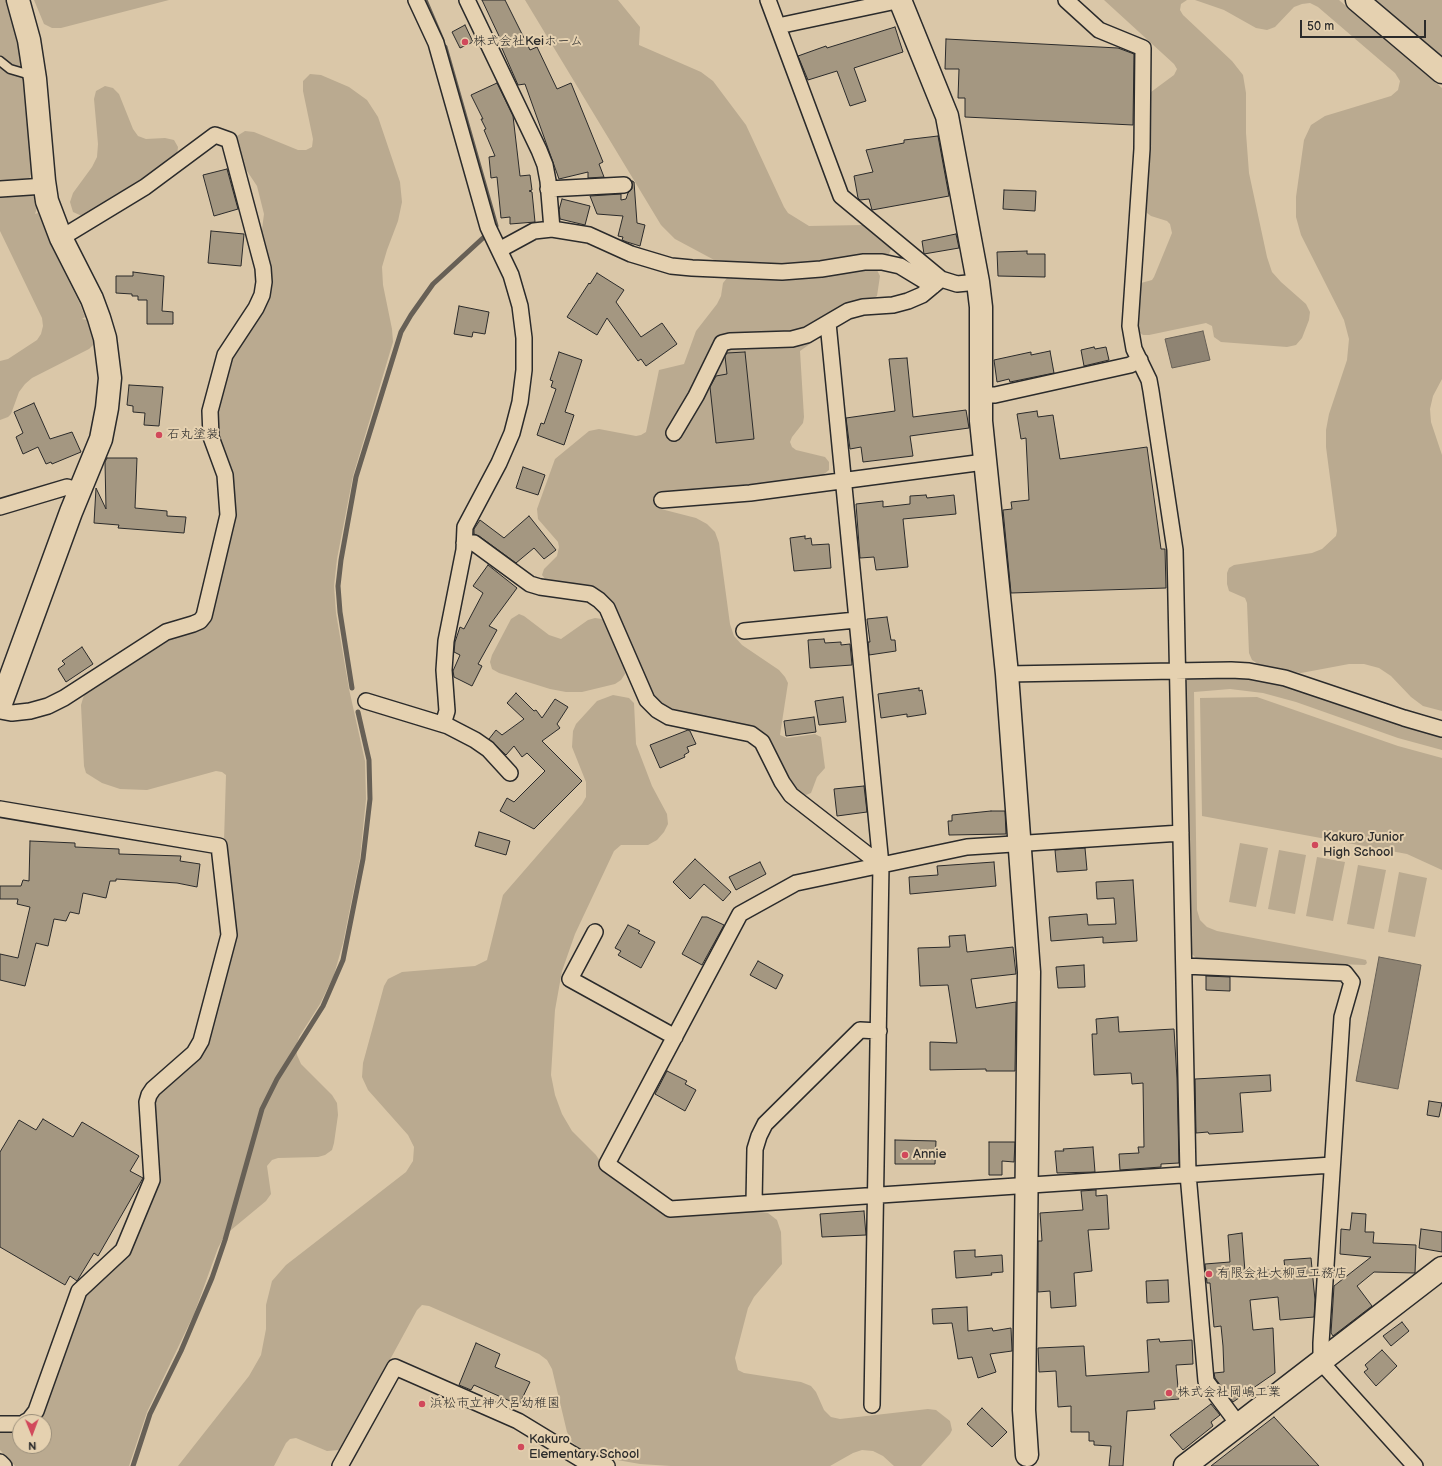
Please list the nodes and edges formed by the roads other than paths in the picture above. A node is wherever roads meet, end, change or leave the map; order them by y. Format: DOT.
graph roads {
  1 [pos="18,0"];
  2 [pos="416,0"];
  3 [pos="467,0"];
  4 [pos="768,0"];
  5 [pos="900,0"];
  6 [pos="1066,0"];
  7 [pos="1357,0"];
  8 [pos="778,26"];
  9 [pos="0,61"];
  10 [pos="1442,72"];
  11 [pos="34,76"];
  12 [pos="624,185"];
  13 [pos="45,186"];
  14 [pos="0,189"];
  15 [pos="548,189"];
  16 [pos="552,229"];
  17 [pos="61,238"];
  18 [pos="493,238"];
  19 [pos="978,282"];
  20 [pos="937,283"];
  21 [pos="828,323"];
  22 [pos="1140,360"];
  23 [pos="980,395"];
  24 [pos="674,433"];
  25 [pos="984,462"];
  26 [pos="843,480"];
  27 [pos="80,491"];
  28 [pos="662,500"];
  29 [pos="0,507"];
  30 [pos="464,543"];
  31 [pos="856,620"];
  32 [pos="744,631"];
  33 [pos="1178,670"];
  34 [pos="1007,674"];
  35 [pos="366,701"];
  36 [pos="0,706"];
  37 [pos="0,711"];
  38 [pos="443,724"];
  39 [pos="1442,729"];
  40 [pos="510,773"];
  41 [pos="0,809"];
  42 [pos="1181,833"];
  43 [pos="1020,843"];
  44 [pos="881,865"];
  45 [pos="595,932"];
  46 [pos="1184,966"];
  47 [pos="879,1031"];
  48 [pos="675,1037"];
  49 [pos="1332,1165"];
  50 [pos="1188,1174"];
  51 [pos="1028,1185"];
  52 [pos="876,1195"];
  53 [pos="754,1203"];
  54 [pos="1442,1268"];
  55 [pos="1321,1362"];
  56 [pos="872,1405"];
  57 [pos="34,1414"];
  58 [pos="0,1424"];
  59 [pos="12,1424"];
  60 [pos="1238,1424"];
  61 [pos="0,1462"];
  62 [pos="1026,1462"];
  63 [pos="4,1466"];
  64 [pos="340,1466"];
  65 [pos="607,1466"];
  66 [pos="1185,1466"];
  67 [pos="1415,1466"];
  1 -- 11 [label="street"];
  2 -- 18 [label="street"];
  3 -- 15 [label="street"];
  4 -- 8 [label="street"];
  5 -- 8 [label="street"];
  5 -- 19 [label="street"];
  6 -- 22 [label="street"];
  7 -- 10 [label="street"];
  8 -- 20 [label="street"];
  9 -- 11 [label="lane"];
  11 -- 13 [label="street"];
  12 -- 15 [label="street"];
  13 -- 14 [label="street"];
  13 -- 17 [label="street"];
  15 -- 16 [label="street"];
  16 -- 18 [label="street"];
  16 -- 20 [label="street"];
  17 -- 27 [label="street"];
  17 -- 37 [label="street"];
  18 -- 30 [label="street"];
  19 -- 20 [label="street"];
  19 -- 23 [label="street"];
  20 -- 21 [label="street"];
  21 -- 24 [label="street"];
  21 -- 26 [label="street"];
  22 -- 23 [label="street"];
  22 -- 33 [label="street"];
  23 -- 25 [label="street"];
  25 -- 26 [label="street"];
  25 -- 34 [label="street"];
  26 -- 28 [label="street"];
  26 -- 31 [label="street"];
  27 -- 29 [label="street"];
  27 -- 36 [label="street"];
  30 -- 38 [label="street"];
  30 -- 44 [label="street"];
  31 -- 32 [label="street"];
  31 -- 44 [label="street"];
  33 -- 34 [label="street"];
  33 -- 39 [label="street"];
  33 -- 42 [label="street"];
  34 -- 43 [label="street"];
  35 -- 38 [label="street"];
  38 -- 40 [label="street"];
  41 -- 57 [label="street"];
  42 -- 43 [label="street"];
  42 -- 46 [label="street"];
  43 -- 44 [label="street"];
  43 -- 51 [label="street"];
  44 -- 47 [label="street"];
  44 -- 48 [label="street"];
  45 -- 48 [label="street"];
  46 -- 49 [label="street"];
  46 -- 50 [label="street"];
  47 -- 52 [label="street"];
  47 -- 53 [label="street"];
  48 -- 53 [label="street"];
  49 -- 50 [label="street"];
  49 -- 55 [label="street"];
  50 -- 51 [label="street"];
  50 -- 60 [label="street"];
  51 -- 52 [label="street"];
  51 -- 62 [label="street"];
  52 -- 53 [label="street"];
  52 -- 56 [label="street"];
  54 -- 55 [label="street"];
  55 -- 60 [label="street"];
  55 -- 67 [label="street"];
  58 -- 59 [label="street"];
  60 -- 66 [label="street"];
  61 -- 63 [label="street"];
  64 -- 65 [label="street"];
}
